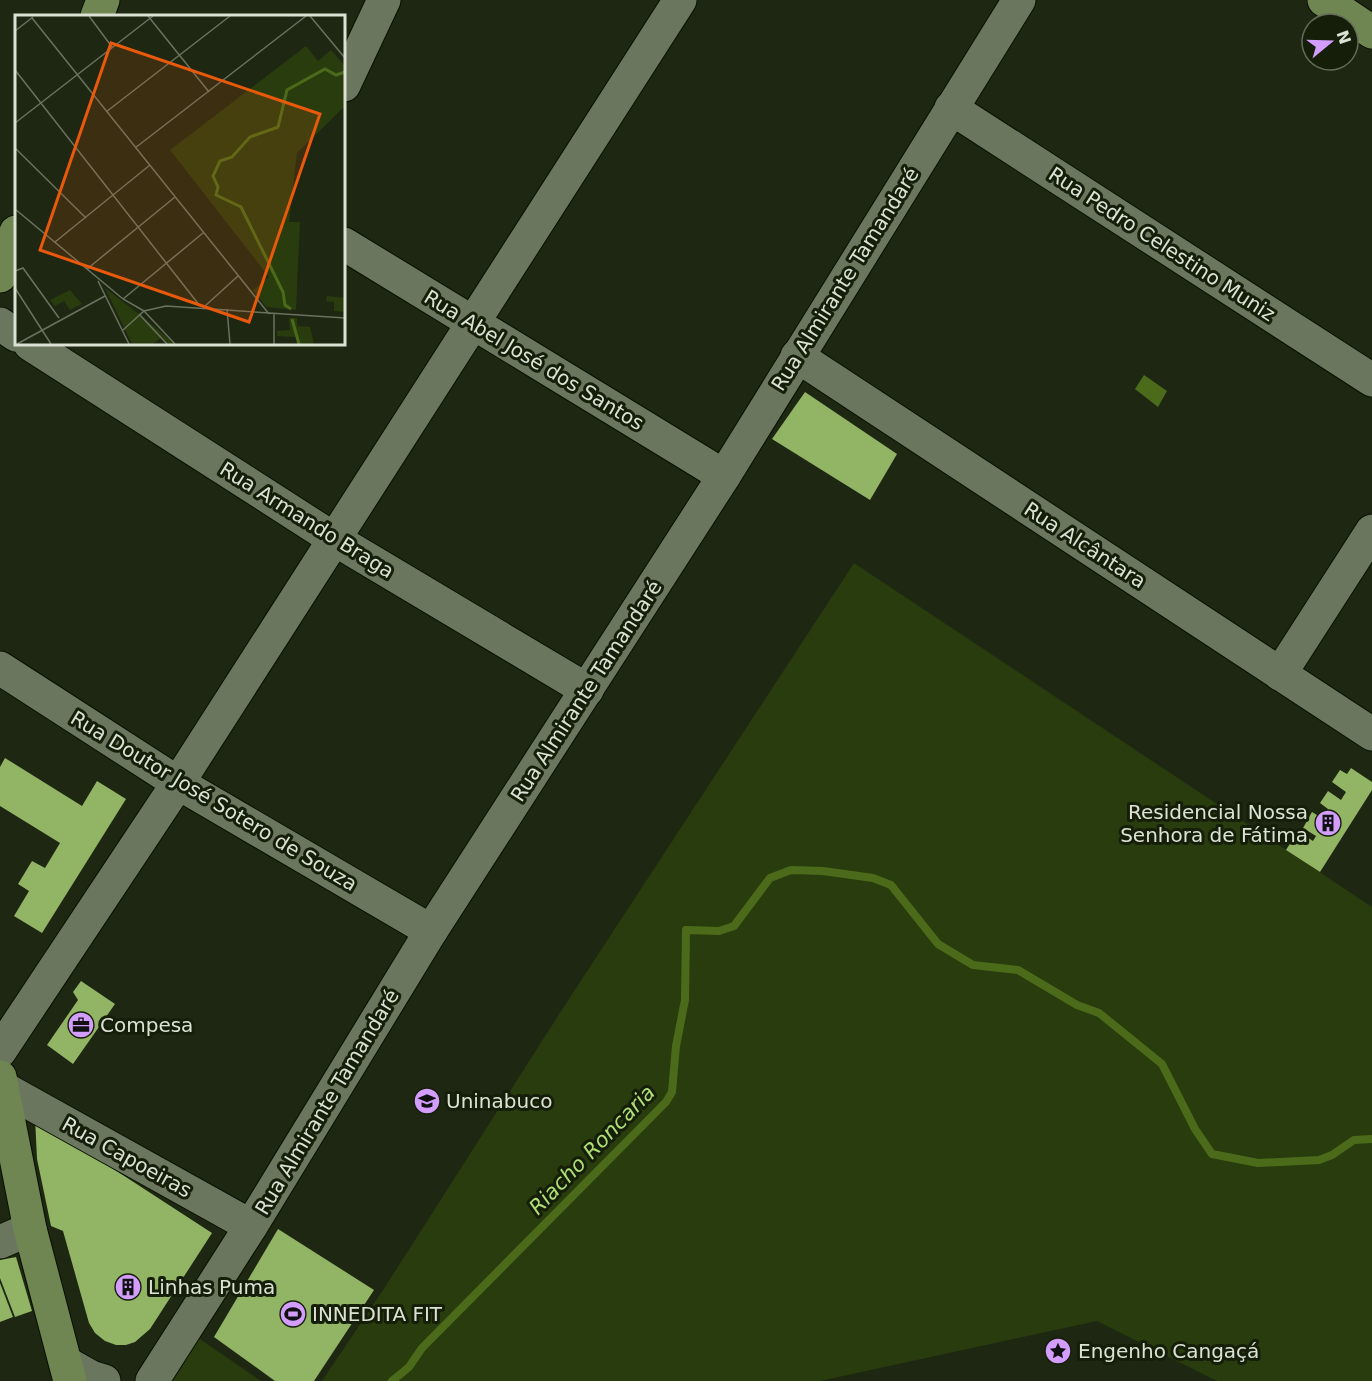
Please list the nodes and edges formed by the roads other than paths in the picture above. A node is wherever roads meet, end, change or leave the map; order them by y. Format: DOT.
graph roads {
  1 [pos="103,0"];
  2 [pos="384,0"];
  3 [pos="680,0"];
  4 [pos="1019,0"];
  5 [pos="97,15"];
  6 [pos="345,83"];
  7 [pos="951,108"];
  8 [pos="15,235"];
  9 [pos="345,245"];
  10 [pos="0,276"];
  11 [pos="472,323"];
  12 [pos="0,324"];
  13 [pos="15,334"];
  14 [pos="32,345"];
  15 [pos="797,356"];
  16 [pos="1372,380"];
  17 [pos="724,476"];
  18 [pos="1372,531"];
  19 [pos="334,539"];
  20 [pos="0,668"];
  21 [pos="1280,674"];
  22 [pos="587,690"];
  23 [pos="1372,734"];
  24 [pos="178,783"];
  25 [pos="431,931"];
  26 [pos="0,1051"];
  27 [pos="2,1082"];
  28 [pos="251,1226"];
  29 [pos="30,1229"];
  30 [pos="0,1242"];
  31 [pos="68,1372"];
  32 [pos="104,1381"];
  33 [pos="152,1381"];
  1 -- 5 [label="main road"];
  2 -- 6 [label="street"];
  3 -- 11 [label="street"];
  4 -- 7 [label="street, Rua Almirante Tamandaré"];
  7 -- 15 [label="street, Rua Almirante Tamandaré"];
  7 -- 16 [label="street, Rua Pedro Celestino Muniz"];
  8 -- 10 [label="main road"];
  9 -- 11 [label="street, Rua Abel José dos Santos"];
  11 -- 17 [label="street, Rua Abel José dos Santos"];
  11 -- 19 [label="street"];
  12 -- 13 [label="street"];
  14 -- 19 [label="street, Rua Armando Braga"];
  15 -- 17 [label="street, Rua Almirante Tamandaré"];
  15 -- 21 [label="street, Rua Alcântara"];
  17 -- 22 [label="street, Rua Almirante Tamandaré"];
  18 -- 21 [label="street"];
  19 -- 22 [label="street, Rua Armando Braga"];
  19 -- 24 [label="street"];
  20 -- 24 [label="street, Rua Doutor José Sotero de Souza"];
  21 -- 23 [label="street, Rua Alcântara"];
  22 -- 25 [label="street, Rua Almirante Tamandaré"];
  24 -- 25 [label="street, Rua Doutor José Sotero de Souza"];
  24 -- 26 [label="street"];
  25 -- 28 [label="street, Rua Almirante Tamandaré"];
  27 -- 28 [label="street, Rua Capoeiras"];
  27 -- 29 [label="main road"];
  28 -- 33 [label="street, Rua Almirante Tamandaré"];
  29 -- 30 [label="street"];
  29 -- 31 [label="main road"];
  31 -- 32 [label="street"];
}
